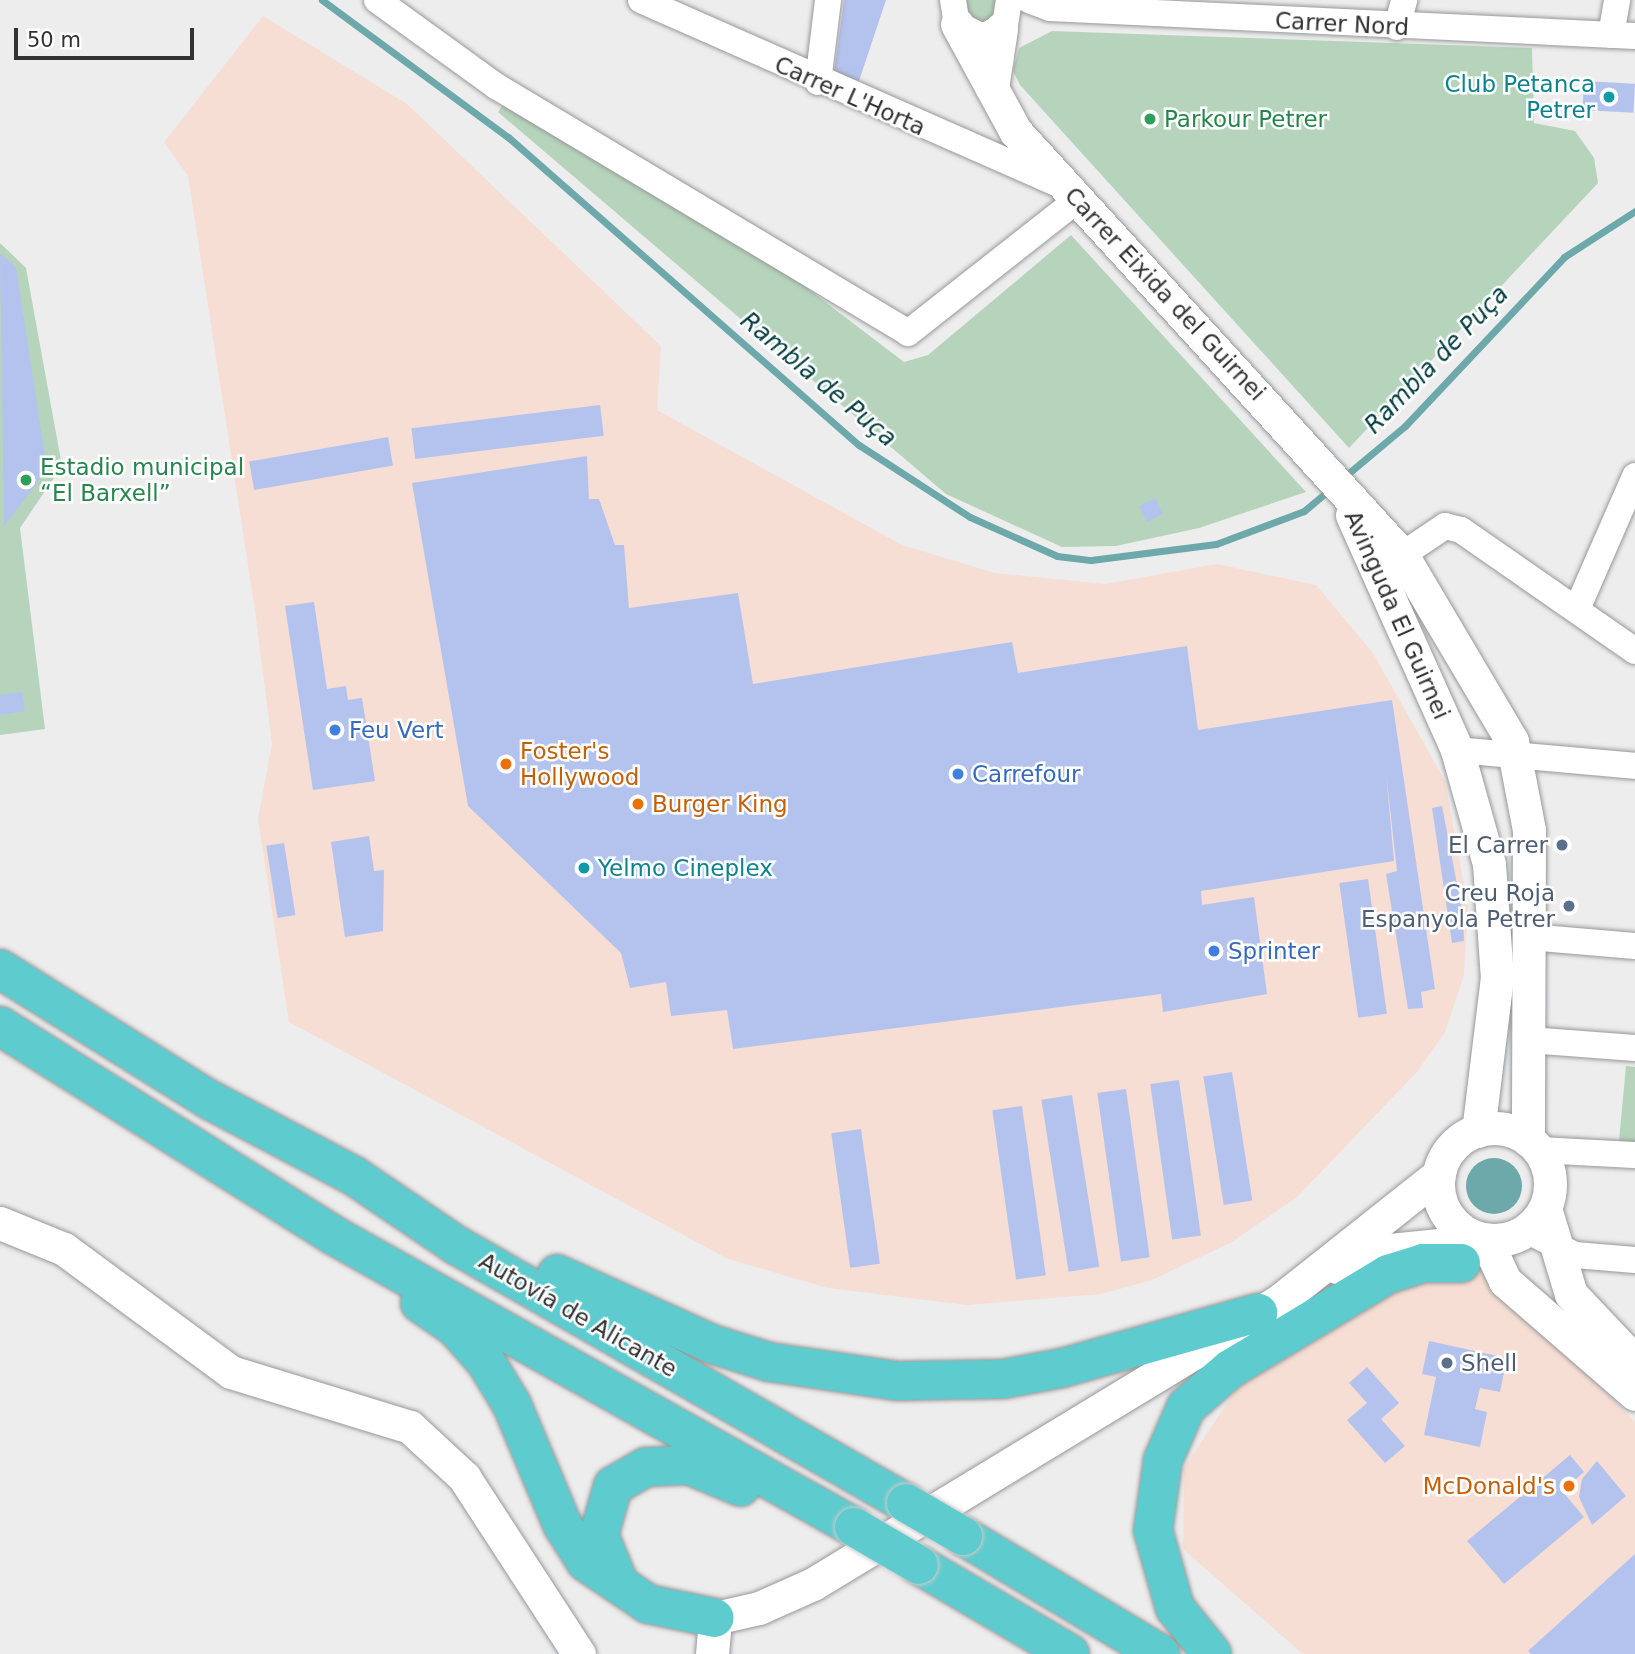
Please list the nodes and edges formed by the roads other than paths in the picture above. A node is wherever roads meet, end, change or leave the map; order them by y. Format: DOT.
graph roads {
  1 [pos="377,0"];
  2 [pos="641,0"];
  3 [pos="828,0"];
  4 [pos="1405,0"];
  5 [pos="1617,0"];
  6 [pos="1039,4"];
  7 [pos="952,7"];
  8 [pos="1005,18"];
  9 [pos="1397,27"];
  10 [pos="1623,35"];
  11 [pos="818,82"];
  12 [pos="992,88"];
  13 [pos="1069,193"];
  14 [pos="1635,476"];
  15 [pos="1345,497"];
  16 [pos="1402,555"];
  17 [pos="1577,609"];
  18 [pos="1635,651"];
  19 [pos="1457,750"];
  20 [pos="1521,761"];
  21 [pos="1635,766"];
  22 [pos="1529,937"];
  23 [pos="1635,946"];
  24 [pos="0,969"];
  25 [pos="0,1026"];
  26 [pos="1529,1040"];
  27 [pos="1635,1048"];
  28 [pos="1478,1131"];
  29 [pos="1533,1145"];
  30 [pos="1635,1155"];
  31 [pos="1439,1174"];
  32 [pos="354,1176"];
  33 [pos="1535,1219"];
  34 [pos="0,1223"];
  35 [pos="333,1235"];
  36 [pos="1472,1243"];
  37 [pos="1557,1249"];
  38 [pos="1635,1260"];
  39 [pos="1316,1276"];
  40 [pos="1258,1313"];
  41 [pos="1635,1362"];
  42 [pos="1635,1394"];
  43 [pos="854,1527"];
  44 [pos="631,1596"];
  45 [pos="714,1636"];
  46 [pos="579,1654"];
  47 [pos="1070,1654"];
  48 [pos="1160,1654"];
  49 [pos="1212,1654"];
  1 -- 13 [label="street"];
  2 -- 11 [label="street, Carrer L'Horta"];
  3 -- 11 [label="street"];
  4 -- 9 [label="street"];
  5 -- 10 [label="street"];
  6 -- 8 [label="street, Carrer Nord"];
  6 -- 9 [label="street, Carrer Nord"];
  7 -- 8 [label="street, Carrer Nord"];
  7 -- 12 [label="street, Carrer Eixida del Guirnei"];
  8 -- 12 [label="street"];
  9 -- 10 [label="street, Carrer Nord"];
  11 -- 13 [label="street, Carrer L'Horta"];
  12 -- 13 [label="street, Carrer Eixida del Guirnei"];
  13 -- 15 [label="street, Carrer Eixida del Guirnei"];
  14 -- 17 [label="street"];
  15 -- 16 [label="street, Avinguda El Guirnei"];
  15 -- 19 [label="street, Avinguda El Guirnei"];
  16 -- 17 [label="street"];
  16 -- 20 [label="street, Avinguda El Guirnei"];
  17 -- 18 [label="street"];
  19 -- 20 [label="street"];
  19 -- 28 [label="street, Avinguda El Guirnei"];
  20 -- 21 [label="street"];
  20 -- 22 [label="street, Avinguda El Guirnei"];
  22 -- 23 [label="street"];
  22 -- 26 [label="street, Avinguda El Guirnei"];
  24 -- 32 [label="highway, Autovía de Alicante"];
  25 -- 35 [label="highway, Autovía de Alicante"];
  26 -- 27 [label="street"];
  26 -- 29 [label="street, Avinguda El Guirnei"];
  28 -- 29 [label="street"];
  28 -- 31 [label="street"];
  29 -- 30 [label="street"];
  29 -- 33 [label="street"];
  31 -- 36 [label="street"];
  31 -- 39 [label="street"];
  32 -- 40 [label="highway"];
  32 -- 48 [label="highway, Autovía de Alicante, bridge"];
  33 -- 36 [label="street"];
  33 -- 37 [label="street"];
  34 -- 46 [label="street"];
  35 -- 43 [label="highway, Autovía de Alicante"];
  35 -- 44 [label="highway"];
  36 -- 39 [label="street"];
  36 -- 42 [label="street"];
  36 -- 49 [label="highway"];
  37 -- 38 [label="street"];
  37 -- 41 [label="street"];
  39 -- 40 [label="street"];
  40 -- 45 [label="street"];
  43 -- 44 [label="highway"];
  43 -- 47 [label="highway, Autovía de Alicante, bridge"];
  44 -- 45 [label="highway"];
}
